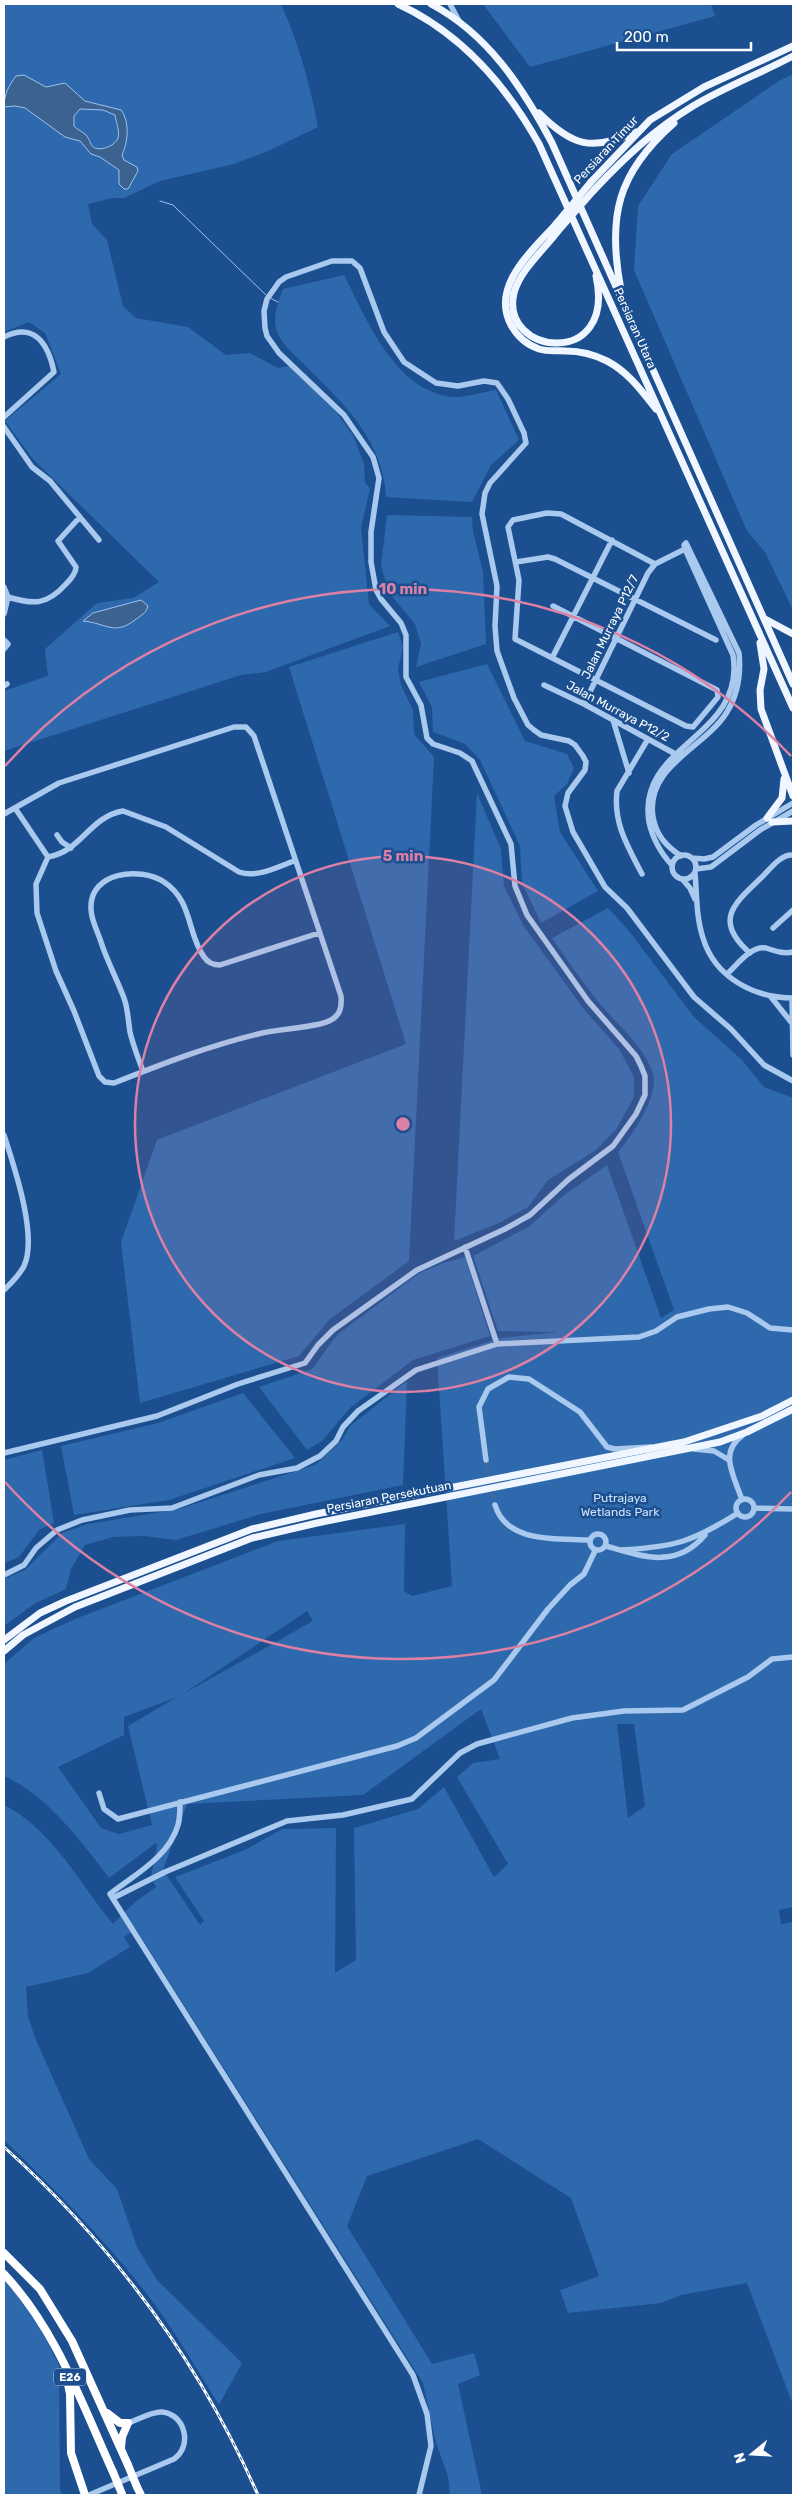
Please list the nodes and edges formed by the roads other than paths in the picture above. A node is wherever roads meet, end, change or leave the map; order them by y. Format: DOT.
graph roads {
  1 [pos="398,4"];
  2 [pos="431,4"];
  3 [pos="450,4"];
  4 [pos="459,21"];
  5 [pos="793,46"];
  6 [pos="793,56"];
  7 [pos="695,105"];
  8 [pos="533,107"];
  9 [pos="638,131"];
  10 [pos="593,262"];
  11 [pos="624,302"];
  12 [pos="517,328"];
  13 [pos="4,337"];
  14 [pos="4,417"];
  15 [pos="665,421"];
  16 [pos="4,428"];
  17 [pos="80,517"];
  18 [pos="99,540"];
  19 [pos="612,540"];
  20 [pos="516,562"];
  21 [pos="655,564"];
  22 [pos="593,578"];
  23 [pos="4,587"];
  24 [pos="8,598"];
  25 [pos="635,600"];
  26 [pos="553,606"];
  27 [pos="4,614"];
  28 [pos="573,616"];
  29 [pos="765,619"];
  30 [pos="757,627"];
  31 [pos="793,634"];
  32 [pos="615,638"];
  33 [pos="4,640"];
  34 [pos="716,640"];
  35 [pos="4,650"];
  36 [pos="552,658"];
  37 [pos="596,679"];
  38 [pos="793,684"];
  39 [pos="544,685"];
  40 [pos="584,704"];
  41 [pos="793,708"];
  42 [pos="613,720"];
  43 [pos="648,739"];
  44 [pos="679,756"];
  45 [pos="628,773"];
  46 [pos="784,775"];
  47 [pos="793,796"];
  48 [pos="793,803"];
  49 [pos="15,808"];
  50 [pos="793,811"];
  51 [pos="4,814"];
  52 [pos="770,820"];
  53 [pos="793,821"];
  54 [pos="57,835"];
  55 [pos="71,848"];
  56 [pos="793,855"];
  57 [pos="681,856"];
  58 [pos="48,858"];
  59 [pos="692,858"];
  60 [pos="294,861"];
  61 [pos="672,865"];
  62 [pos="696,871"];
  63 [pos="642,874"];
  64 [pos="682,879"];
  65 [pos="697,903"];
  66 [pos="793,910"];
  67 [pos="773,928"];
  68 [pos="319,933"];
  69 [pos="793,952"];
  70 [pos="750,953"];
  71 [pos="727,974"];
  72 [pos="771,997"];
  73 [pos="793,998"];
  74 [pos="791,1022"];
  75 [pos="793,1055"];
  76 [pos="143,1071"];
  77 [pos="793,1081"];
  78 [pos="4,1135"];
  79 [pos="465,1247"];
  80 [pos="4,1290"];
  81 [pos="793,1330"];
  82 [pos="498,1344"];
  83 [pos="793,1400"];
  84 [pos="793,1409"];
  85 [pos="747,1432"];
  86 [pos="656,1448"];
  87 [pos="690,1448"];
  88 [pos="4,1453"];
  89 [pos="486,1460"];
  90 [pos="729,1460"];
  91 [pos="742,1500"];
  92 [pos="495,1505"];
  93 [pos="754,1508"];
  94 [pos="793,1508"];
  95 [pos="738,1513"];
  96 [pos="707,1533"];
  97 [pos="589,1540"];
  98 [pos="606,1546"];
  99 [pos="621,1550"];
  100 [pos="595,1551"];
  101 [pos="4,1575"];
  102 [pos="4,1640"];
  103 [pos="4,1651"];
  104 [pos="793,1657"];
  105 [pos="98,1793"];
  106 [pos="180,1802"];
  107 [pos="112,1898"];
  108 [pos="4,2253"];
  109 [pos="4,2274"];
  110 [pos="62,2358"];
  111 [pos="100,2404"];
  112 [pos="128,2424"];
  113 [pos="122,2452"];
  114 [pos="79,2480"];
  115 [pos="78,2495"];
  116 [pos="87,2495"];
  117 [pos="123,2495"];
  118 [pos="140,2495"];
  119 [pos="419,2495"];
  1 -- 10 [label="main road, Persiaran Utara"];
  2 -- 4 [label="main road, Persiaran Utara"];
  3 -- 4 [label="street"];
  4 -- 8 [label="main road, Persiaran Utara"];
  5 -- 9 [label="main road, Persiaran Timur"];
  6 -- 7 [label="main road, Persiaran Timur"];
  7 -- 11 [label="main road"];
  7 -- 12 [label="main road, Persiaran Timur, bridge"];
  8 -- 9 [label="main road"];
  8 -- 11 [label="main road, Persiaran Utara"];
  9 -- 12 [label="main road, Persiaran Timur, bridge"];
  10 -- 12 [label="main road"];
  10 -- 15 [label="main road, Persiaran Utara"];
  11 -- 29 [label="main road, Persiaran Utara"];
  12 -- 15 [label="main road"];
  13 -- 14 [label="street"];
  15 -- 30 [label="main road, Persiaran Utara"];
  16 -- 17 [label="street"];
  17 -- 18 [label="street"];
  17 -- 24 [label="street"];
  19 -- 20 [label="street"];
  19 -- 21 [label="street"];
  19 -- 22 [label="street"];
  20 -- 22 [label="street"];
  20 -- 36 [label="street"];
  21 -- 25 [label="street, Jalan Murraya P12/7"];
  21 -- 44 [label="street"];
  22 -- 25 [label="street"];
  22 -- 28 [label="street"];
  23 -- 24 [label="street"];
  24 -- 27 [label="street"];
  25 -- 32 [label="street, Jalan Murraya P12/7"];
  25 -- 34 [label="street"];
  26 -- 28 [label="street"];
  28 -- 32 [label="street"];
  28 -- 36 [label="street"];
  29 -- 31 [label="main road"];
  29 -- 38 [label="main road, Persiaran Utara"];
  30 -- 41 [label="main road, Persiaran Utara"];
  30 -- 46 [label="main road"];
  32 -- 37 [label="street, Jalan Murraya P12/7"];
  32 -- 37 [label="street"];
  33 -- 35 [label="street"];
  36 -- 37 [label="street"];
  37 -- 40 [label="street, Jalan Murraya P12/7"];
  39 -- 40 [label="street, Jalan Murraya P12/2"];
  40 -- 42 [label="street, Jalan Murraya P12/2"];
  42 -- 43 [label="street, Jalan Murraya P12/2"];
  42 -- 45 [label="street"];
  43 -- 44 [label="street, Jalan Murraya P12/2"];
  43 -- 45 [label="street"];
  44 -- 57 [label="street"];
  44 -- 61 [label="street"];
  45 -- 63 [label="street"];
  46 -- 47 [label="main road"];
  46 -- 52 [label="main road"];
  48 -- 52 [label="street"];
  49 -- 51 [label="street"];
  49 -- 58 [label="street"];
  49 -- 60 [label="street"];
  50 -- 52 [label="street"];
  52 -- 53 [label="main road"];
  52 -- 59 [label="street"];
  52 -- 62 [label="street"];
  54 -- 55 [label="street"];
  55 -- 58 [label="street"];
  55 -- 60 [label="street"];
  56 -- 70 [label="street"];
  57 -- 59 [label="street"];
  57 -- 61 [label="street"];
  58 -- 76 [label="street"];
  59 -- 62 [label="street"];
  60 -- 68 [label="street"];
  61 -- 64 [label="street"];
  62 -- 64 [label="street"];
  62 -- 65 [label="street"];
  64 -- 65 [label="street"];
  65 -- 71 [label="street"];
  66 -- 67 [label="street"];
  68 -- 76 [label="street"];
  68 -- 76 [label="street"];
  69 -- 70 [label="street"];
  70 -- 71 [label="street"];
  71 -- 72 [label="street"];
  72 -- 73 [label="street"];
  72 -- 74 [label="street"];
  73 -- 74 [label="street"];
  74 -- 75 [label="street"];
  77 -- 79 [label="street"];
  78 -- 80 [label="street"];
  79 -- 82 [label="street"];
  79 -- 88 [label="street"];
  81 -- 82 [label="street"];
  82 -- 101 [label="street"];
  83 -- 86 [label="main road, Persiaran Persekutuan"];
  84 -- 85 [label="main road, Persiaran Persekutuan"];
  85 -- 87 [label="main road, Persiaran Persekutuan"];
  85 -- 90 [label="street"];
  86 -- 89 [label="street"];
  86 -- 102 [label="main road, Persiaran Persekutuan"];
  87 -- 90 [label="street"];
  87 -- 103 [label="main road, Persiaran Persekutuan"];
  90 -- 91 [label="street"];
  91 -- 93 [label="street"];
  91 -- 95 [label="street"];
  92 -- 97 [label="street"];
  93 -- 94 [label="street"];
  93 -- 95 [label="street"];
  95 -- 96 [label="street"];
  96 -- 99 [label="street"];
  96 -- 99 [label="street"];
  97 -- 98 [label="street"];
  97 -- 100 [label="street"];
  98 -- 99 [label="street"];
  98 -- 100 [label="street"];
  100 -- 106 [label="street"];
  104 -- 107 [label="street"];
  105 -- 106 [label="street"];
  106 -- 107 [label="street"];
  107 -- 119 [label="street"];
  108 -- 111 [label="highway, E26"];
  109 -- 110 [label="highway, E26"];
  110 -- 114 [label="highway"];
  110 -- 117 [label="highway, E26, bridge"];
  111 -- 112 [label="highway"];
  111 -- 113 [label="highway, E26"];
  112 -- 113 [label="highway"];
  112 -- 116 [label="street"];
  113 -- 118 [label="highway, E26, bridge"];
  114 -- 115 [label="highway"];
  114 -- 116 [label="highway"];
}
